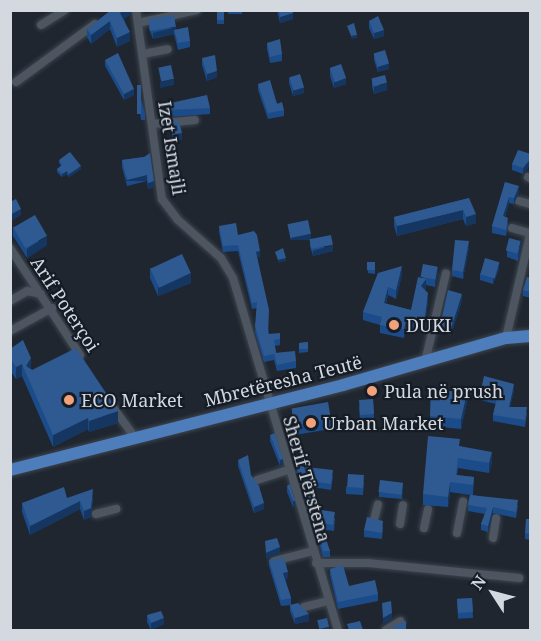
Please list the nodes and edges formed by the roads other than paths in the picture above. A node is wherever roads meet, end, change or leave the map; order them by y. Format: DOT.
graph roads {
  1 [pos="64,10"];
  2 [pos="136,10"];
  3 [pos="197,10"];
  4 [pos="105,17"];
  5 [pos="138,23"];
  6 [pos="41,25"];
  7 [pos="168,49"];
  8 [pos="142,54"];
  9 [pos="16,82"];
  10 [pos="195,120"];
  11 [pos="153,124"];
  12 [pos="519,201"];
  13 [pos="531,204"];
  14 [pos="512,228"];
  15 [pos="531,234"];
  16 [pos="10,248"];
  17 [pos="446,273"];
  18 [pos="42,294"];
  19 [pos="427,295"];
  20 [pos="440,298"];
  21 [pos="10,301"];
  22 [pos="52,308"];
  23 [pos="10,331"];
  24 [pos="531,336"];
  25 [pos="506,338"];
  26 [pos="78,352"];
  27 [pos="69,357"];
  28 [pos="84,361"];
  29 [pos="425,362"];
  30 [pos="105,396"];
  31 [pos="269,404"];
  32 [pos="134,436"];
  33 [pos="290,469"];
  34 [pos="10,470"];
  35 [pos="257,480"];
  36 [pos="463,502"];
  37 [pos="378,504"];
  38 [pos="403,505"];
  39 [pos="116,509"];
  40 [pos="428,509"];
  41 [pos="96,514"];
  42 [pos="496,518"];
  43 [pos="374,520"];
  44 [pos="400,524"];
  45 [pos="424,528"];
  46 [pos="457,533"];
  47 [pos="494,538"];
  48 [pos="313,551"];
  49 [pos="273,561"];
  50 [pos="316,563"];
  51 [pos="519,578"];
  52 [pos="328,601"];
  53 [pos="304,608"];
  54 [pos="401,621"];
  55 [pos="338,630"];
  56 [pos="386,630"];
  1 -- 6 [label="street"];
  2 -- 5 [label="street, Izet Ismajli"];
  3 -- 5 [label="street"];
  4 -- 9 [label="street"];
  5 -- 8 [label="street, Izet Ismajli"];
  7 -- 8 [label="street"];
  8 -- 11 [label="street, Izet Ismajli"];
  10 -- 11 [label="street"];
  11 -- 31 [label="street, Izet Ismajli"];
  12 -- 13 [label="street"];
  14 -- 15 [label="street"];
  15 -- 25 [label="street"];
  16 -- 18 [label="street, Arif Poterçoi"];
  17 -- 20 [label="street"];
  18 -- 21 [label="street"];
  18 -- 22 [label="street, Arif Poterçoi"];
  19 -- 20 [label="street"];
  20 -- 29 [label="street"];
  22 -- 23 [label="street"];
  22 -- 26 [label="street, Arif Poterçoi"];
  24 -- 25 [label="main road, Mbretëresha Teutë"];
  25 -- 29 [label="main road, Mbretëresha Teutë"];
  26 -- 27 [label="street"];
  26 -- 28 [label="street, Arif Poterçoi"];
  29 -- 31 [label="main road, Mbretëresha Teutë"];
  30 -- 32 [label="street"];
  31 -- 32 [label="main road, Mbretëresha Teutë"];
  31 -- 33 [label="street, Sherif Tërstena"];
  32 -- 34 [label="main road, Mbretëresha Teutë"];
  33 -- 35 [label="street"];
  33 -- 48 [label="street, Sherif Tërstena"];
  36 -- 46 [label="street"];
  37 -- 43 [label="street"];
  38 -- 44 [label="street"];
  39 -- 41 [label="street"];
  40 -- 45 [label="street"];
  42 -- 47 [label="street"];
  48 -- 49 [label="street"];
  48 -- 50 [label="street, Sherif Tërstena"];
  50 -- 51 [label="street, Sherif Tërstena"];
  50 -- 52 [label="street, Sherif Tërstena"];
  52 -- 53 [label="street"];
  52 -- 55 [label="street, Sherif Tërstena"];
  54 -- 56 [label="street"];
}
